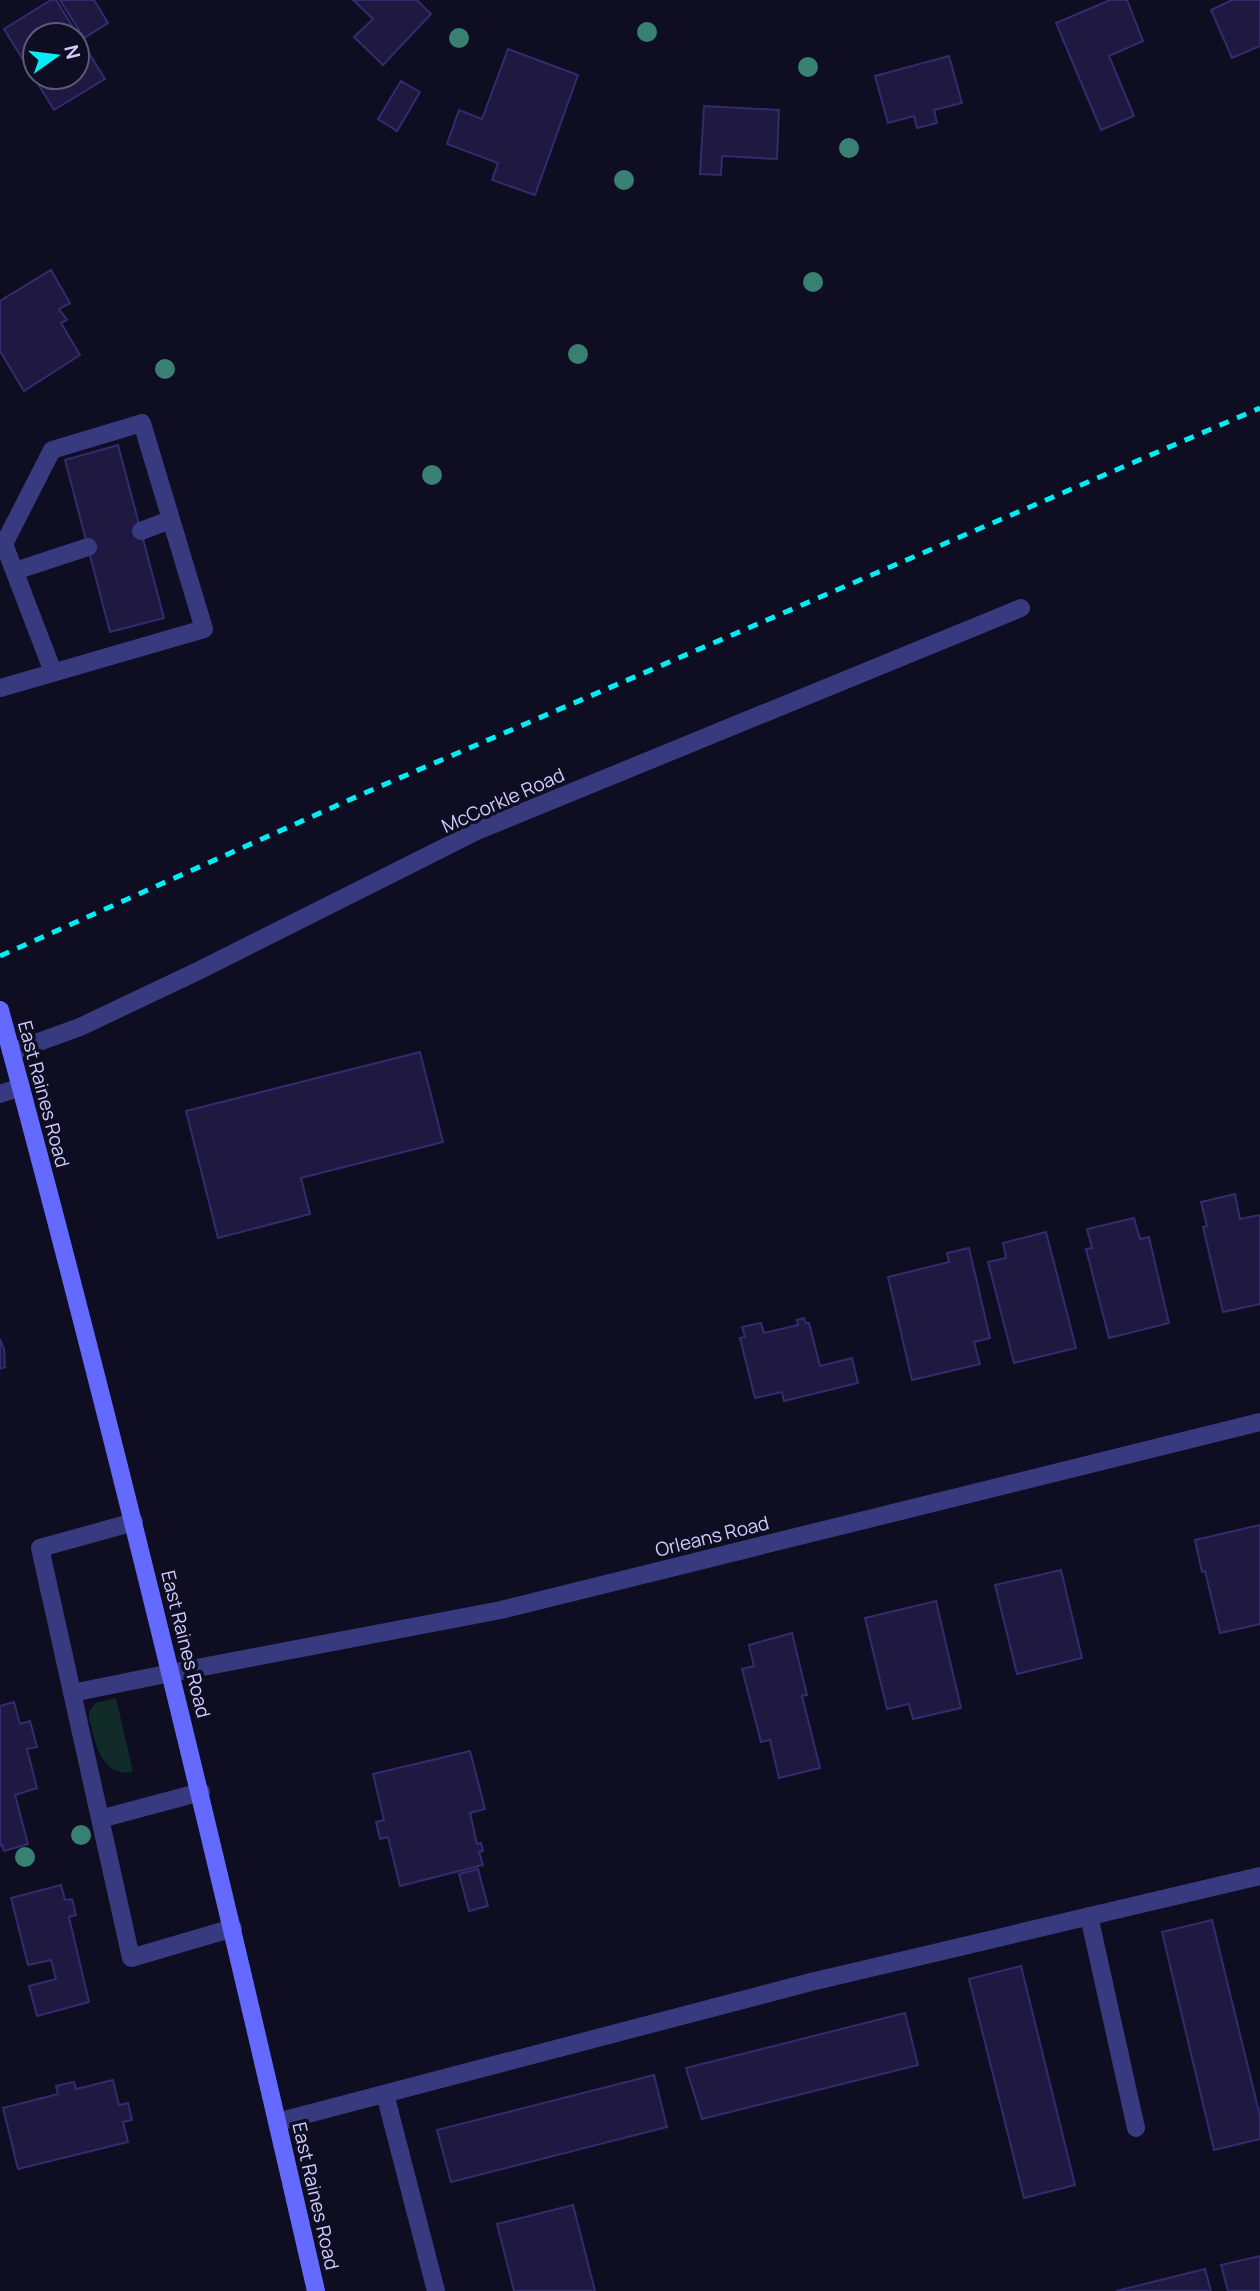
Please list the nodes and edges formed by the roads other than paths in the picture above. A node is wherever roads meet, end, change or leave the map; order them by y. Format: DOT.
graph roads {
  1 [pos="170,520"];
  2 [pos="141,531"];
  3 [pos="2,545"];
  4 [pos="88,547"];
  5 [pos="15,571"];
  6 [pos="1021,608"];
  7 [pos="53,672"];
  8 [pos="0,688"];
  9 [pos="0,1010"];
  10 [pos="11,1052"];
  11 [pos="21,1087"];
  12 [pos="0,1094"];
  13 [pos="1260,1422"];
  14 [pos="134,1522"];
  15 [pos="171,1673"];
  16 [pos="72,1693"];
  17 [pos="201,1792"];
  18 [pos="100,1819"];
  19 [pos="1260,1876"];
  20 [pos="1089,1916"];
  21 [pos="233,1928"];
  22 [pos="385,2094"];
  23 [pos="278,2122"];
  24 [pos="1136,2128"];
  25 [pos="316,2291"];
  26 [pos="436,2291"];
  1 -- 2 [label="street"];
  1 -- 3 [label="street"];
  1 -- 7 [label="street"];
  3 -- 5 [label="street"];
  4 -- 5 [label="street"];
  5 -- 7 [label="street"];
  6 -- 10 [label="street, McCorkle Road"];
  7 -- 8 [label="street"];
  9 -- 10 [label="main road, East Raines Road"];
  10 -- 11 [label="main road, East Raines Road"];
  11 -- 12 [label="street"];
  11 -- 14 [label="main road, East Raines Road"];
  13 -- 15 [label="street, Orleans Road"];
  14 -- 15 [label="main road, East Raines Road"];
  14 -- 16 [label="street"];
  15 -- 16 [label="street, Orleans Road"];
  15 -- 17 [label="main road, East Raines Road"];
  16 -- 18 [label="street"];
  17 -- 18 [label="street"];
  17 -- 21 [label="main road, East Raines Road"];
  18 -- 21 [label="street"];
  19 -- 20 [label="street"];
  20 -- 22 [label="street"];
  20 -- 24 [label="street"];
  21 -- 23 [label="main road, East Raines Road"];
  22 -- 23 [label="street"];
  22 -- 26 [label="street"];
  23 -- 25 [label="main road, East Raines Road"];
}
